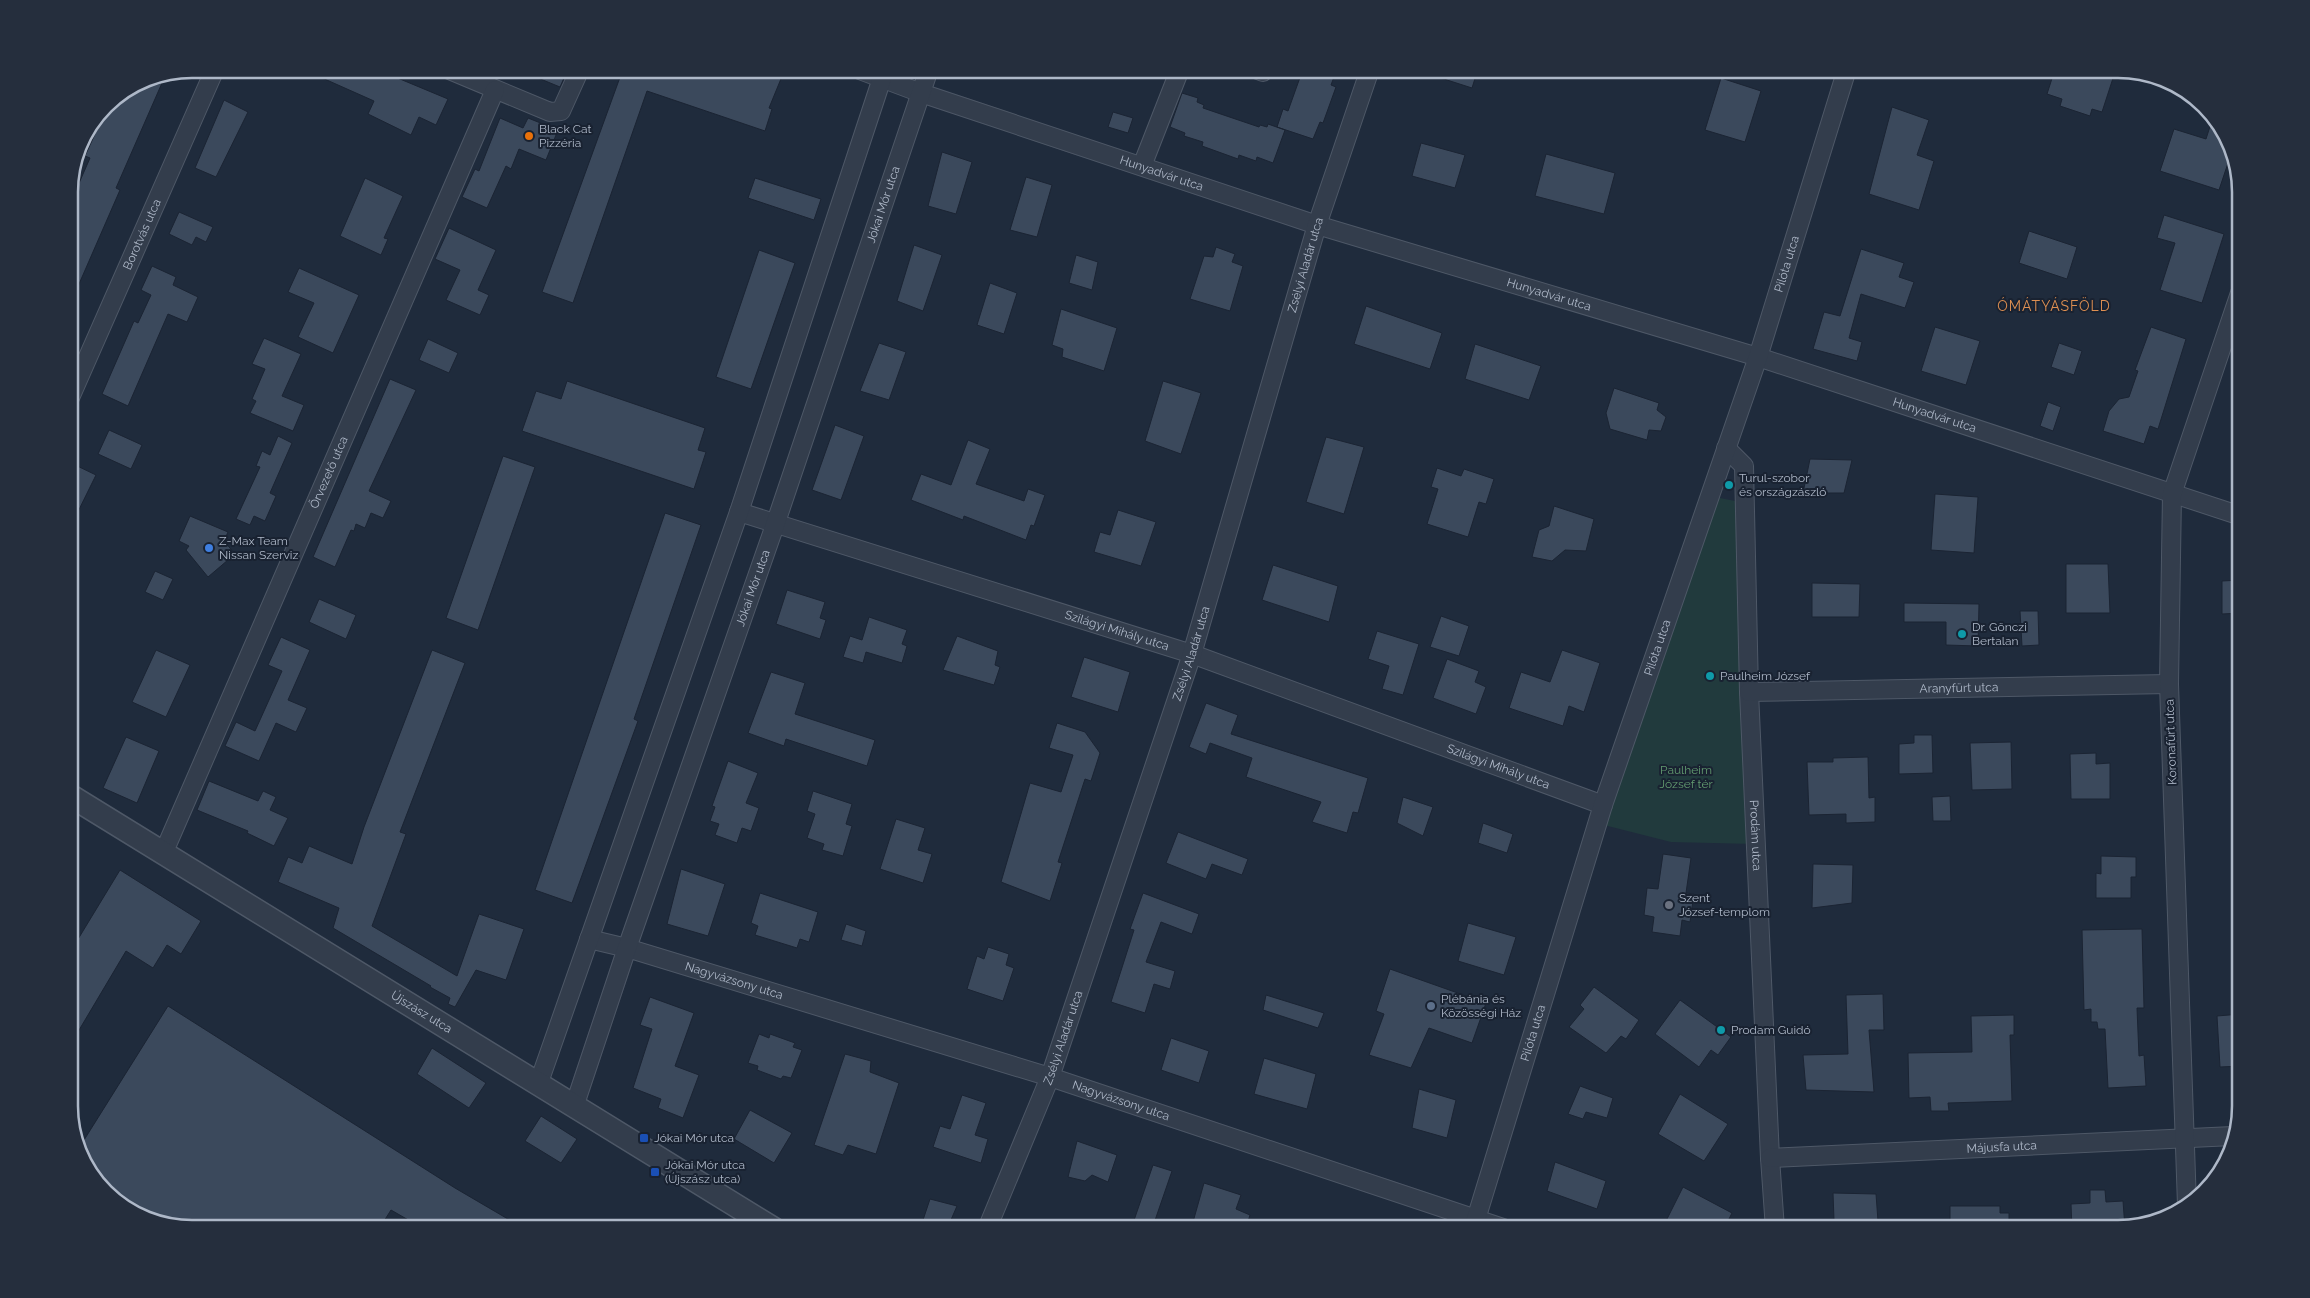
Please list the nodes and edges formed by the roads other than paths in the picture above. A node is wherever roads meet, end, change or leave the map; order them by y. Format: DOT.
graph roads {
  1 [pos="211,78"];
  2 [pos="467,78"];
  3 [pos="576,78"];
  4 [pos="881,78"];
  5 [pos="892,78"];
  6 [pos="927,78"];
  7 [pos="1176,78"];
  8 [pos="1367,78"];
  9 [pos="1844,78"];
  10 [pos="494,90"];
  11 [pos="921,93"];
  12 [pos="1142,166"];
  13 [pos="1317,225"];
  14 [pos="2232,317"];
  15 [pos="1758,357"];
  16 [pos="78,380"];
  17 [pos="1726,448"];
  18 [pos="2172,494"];
  19 [pos="739,512"];
  20 [pos="2232,513"];
  21 [pos="775,525"];
  22 [pos="1192,654"];
  23 [pos="2168,684"];
  24 [pos="1749,692"];
  25 [pos="78,801"];
  26 [pos="1603,805"];
  27 [pos="163,854"];
  28 [pos="589,939"];
  29 [pos="627,948"];
  30 [pos="1050,1077"];
  31 [pos="538,1085"];
  32 [pos="574,1107"];
  33 [pos="2229,1136"];
  34 [pos="2185,1139"];
  35 [pos="1770,1158"];
  36 [pos="2187,1198"];
  37 [pos="759,1220"];
  38 [pos="991,1220"];
  39 [pos="1462,1220"];
  40 [pos="1475,1220"];
  41 [pos="1775,1220"];
  1 -- 16 [label="street, Borotvás utca"];
  2 -- 10 [label="street"];
  3 -- 10 [label="street"];
  4 -- 19 [label="street"];
  5 -- 11 [label="street, Hunyadvár utca"];
  6 -- 11 [label="street, Jókai Mór utca"];
  7 -- 12 [label="street"];
  8 -- 13 [label="street, Zsélyi Aladár utca"];
  9 -- 15 [label="street, Pilóta utca"];
  10 -- 27 [label="street, Őrvezető utca"];
  11 -- 12 [label="street, Hunyadvár utca"];
  11 -- 21 [label="street, Jókai Mór utca"];
  12 -- 13 [label="street, Hunyadvár utca"];
  13 -- 15 [label="street, Hunyadvár utca"];
  13 -- 22 [label="street, Zsélyi Aladár utca"];
  14 -- 18 [label="street, Koronafürt utca"];
  15 -- 17 [label="street, Pilóta utca"];
  15 -- 18 [label="street, Hunyadvár utca"];
  17 -- 24 [label="street, Prodám utca"];
  17 -- 26 [label="street, Pilóta utca"];
  18 -- 20 [label="street, Hunyadvár utca"];
  18 -- 23 [label="street, Koronafürt utca"];
  19 -- 21 [label="street, Szilágyi Mihály utca"];
  19 -- 28 [label="street"];
  21 -- 22 [label="street, Szilágyi Mihály utca"];
  21 -- 29 [label="street, Jókai Mór utca"];
  22 -- 26 [label="street, Szilágyi Mihály utca"];
  22 -- 30 [label="street, Zsélyi Aladár utca"];
  23 -- 24 [label="street, Aranyfürt utca"];
  23 -- 34 [label="street, Koronafürt utca"];
  24 -- 35 [label="street, Prodám utca"];
  25 -- 27 [label="street, Újszász utca"];
  26 -- 40 [label="street, Pilóta utca"];
  27 -- 31 [label="street, Újszász utca"];
  28 -- 29 [label="street, Nagyvázsony utca"];
  28 -- 31 [label="street"];
  29 -- 30 [label="street, Nagyvázsony utca"];
  29 -- 32 [label="street, Jókai Mór utca"];
  30 -- 38 [label="street, Zsélyi Aladár utca"];
  30 -- 39 [label="street, Nagyvázsony utca"];
  31 -- 32 [label="street, Újszász utca"];
  32 -- 37 [label="street, Újszász utca"];
  33 -- 34 [label="street, Májusfa utca"];
  34 -- 35 [label="street, Májusfa utca"];
  34 -- 36 [label="street, Koronafürt utca"];
  35 -- 41 [label="street, Prodám utca"];
}
